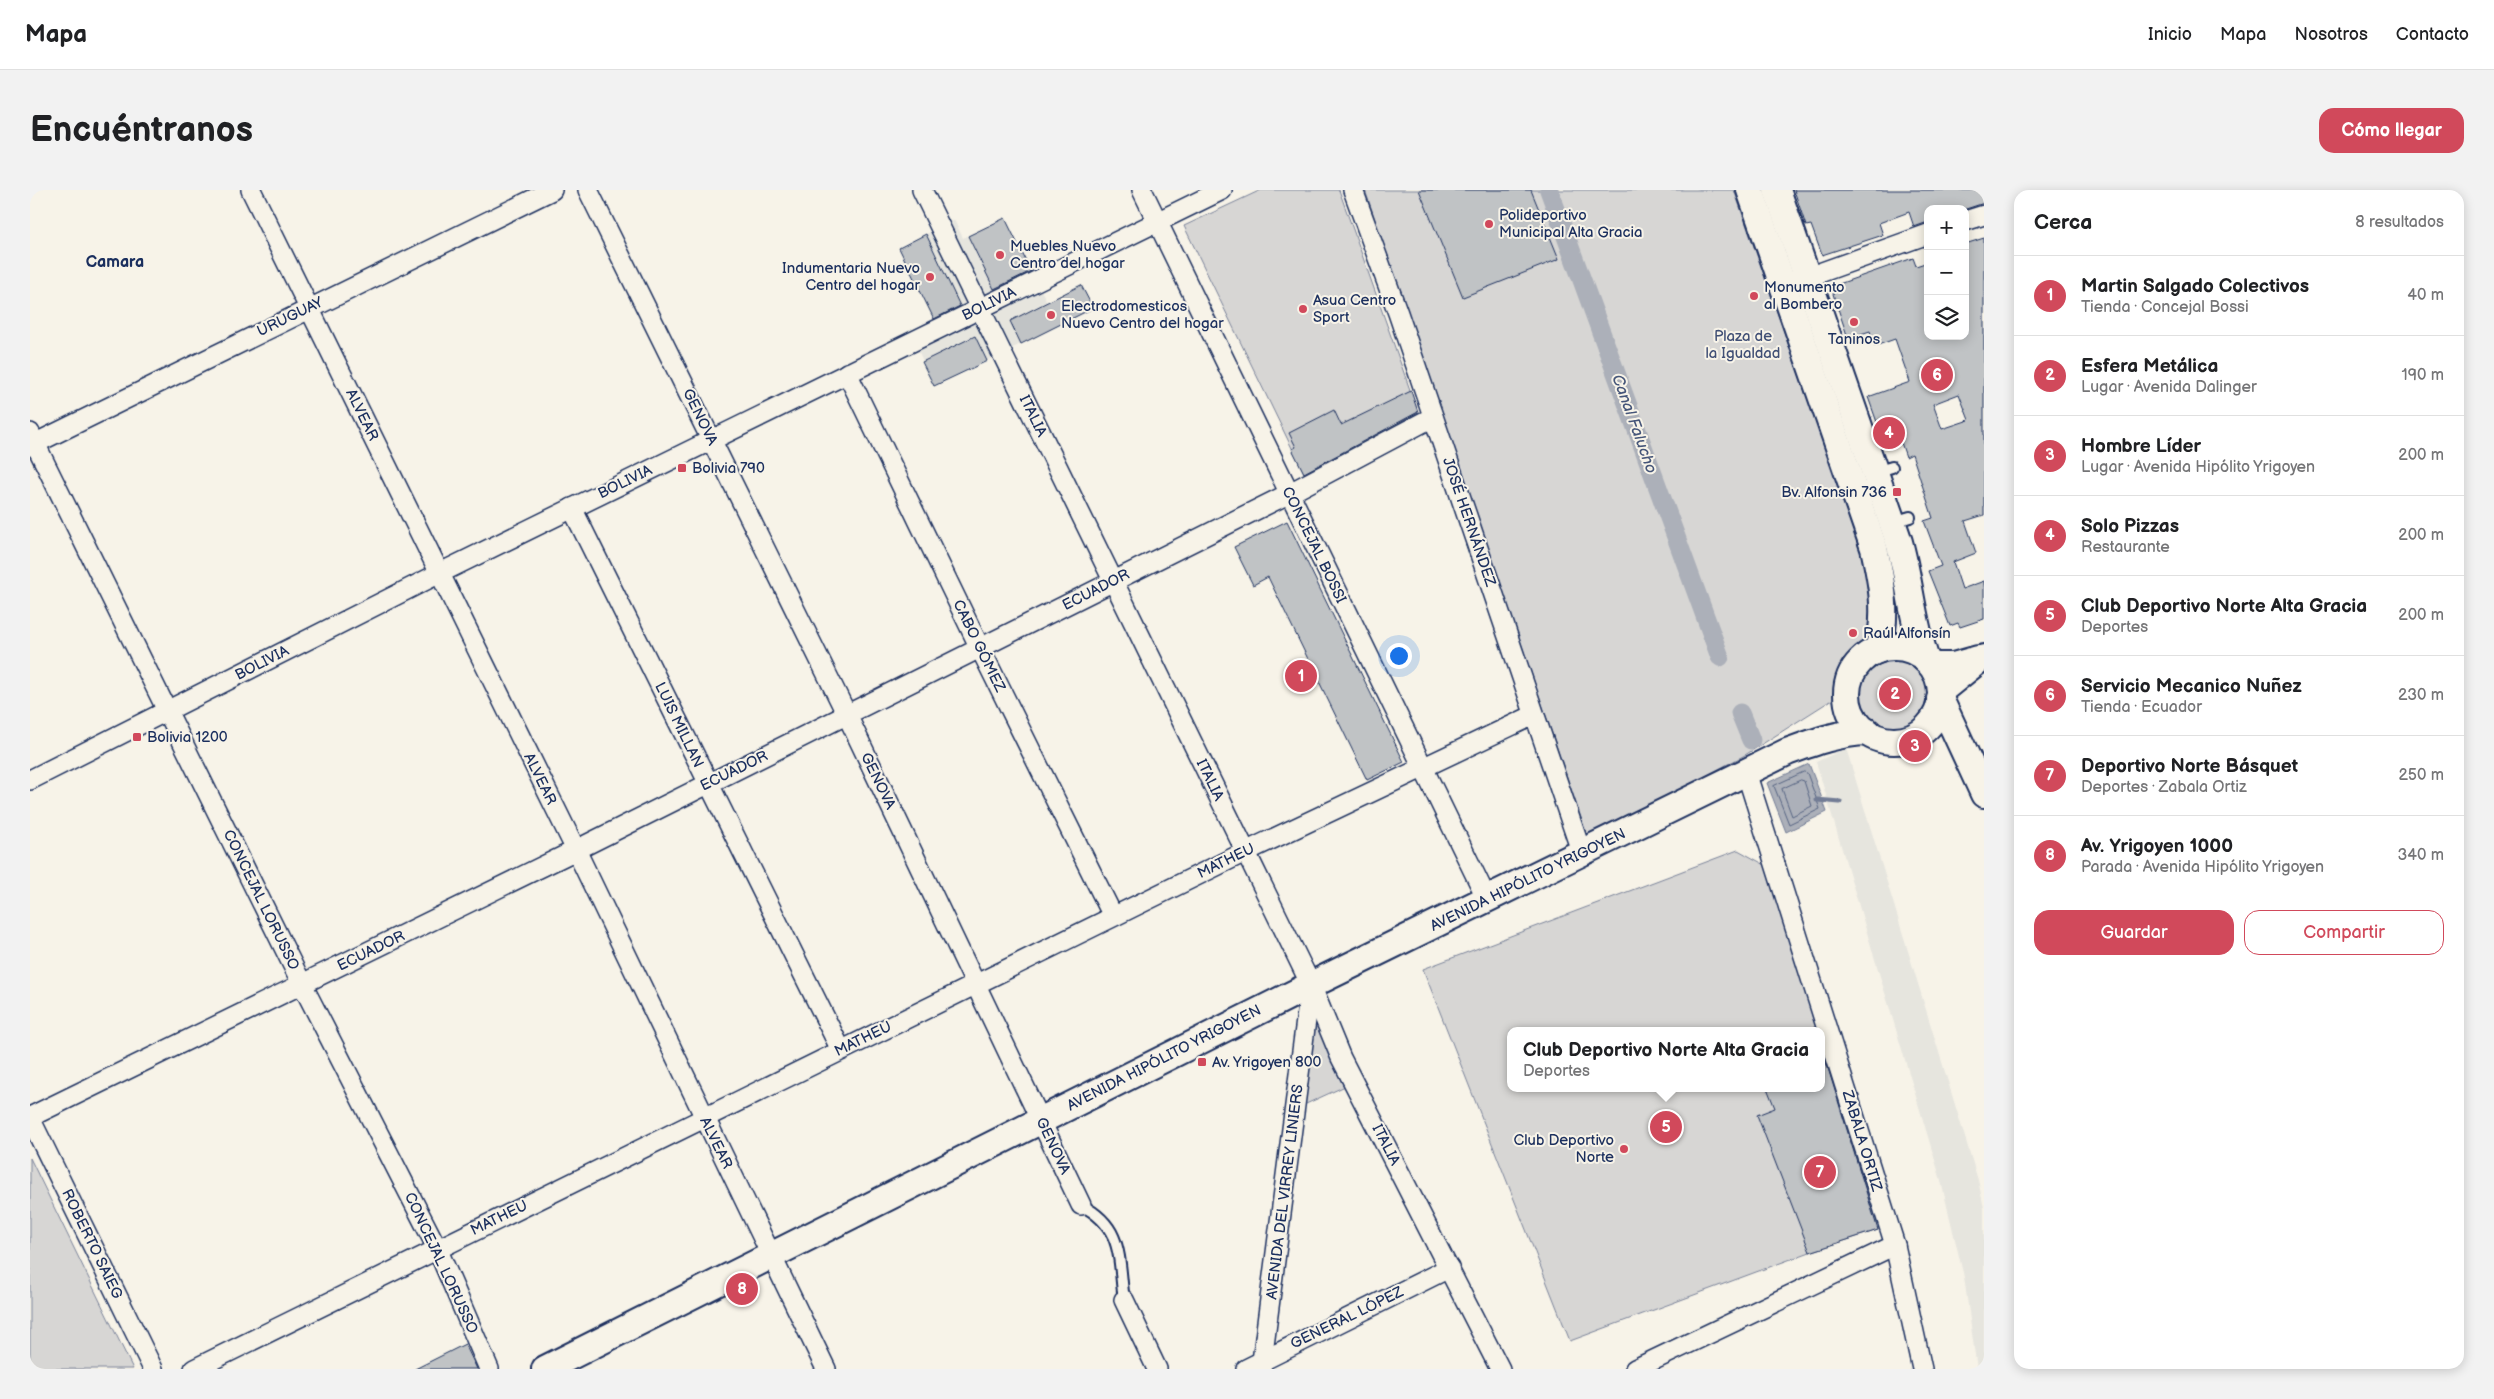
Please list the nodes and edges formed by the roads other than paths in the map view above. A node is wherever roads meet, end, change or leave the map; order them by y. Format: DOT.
graph roads {
  1 [pos="251,190"];
  2 [pos="552,190"];
  3 [pos="588,190"];
  4 [pos="922,190"];
  5 [pos="1142,190"];
  6 [pos="1222,190"];
  7 [pos="1353,190"];
  8 [pos="1777,190"];
  9 [pos="1757,192"];
  10 [pos="1984,215"];
  11 [pos="1969,220"];
  12 [pos="1157,221"];
  13 [pos="1924,235"];
  14 [pos="1809,276"];
  15 [pos="1784,285"];
  16 [pos="310,307"];
  17 [pos="981,308"];
  18 [pos="847,373"];
  19 [pos="1434,417"];
  20 [pos="711,439"];
  21 [pos="32,441"];
  22 [pos="1288,494"];
  23 [pos="572,508"];
  24 [pos="438,574"];
  25 [pos="1114,581"];
  26 [pos="980,648"];
  27 [pos="1878,650"];
  28 [pos="1984,657"];
  29 [pos="1928,662"];
  30 [pos="1940,696"];
  31 [pos="1848,702"];
  32 [pos="168,710"];
  33 [pos="847,715"];
  34 [pos="1534,715"];
  35 [pos="1868,732"];
  36 [pos="1916,734"];
  37 [pos="1787,752"];
  38 [pos="1424,768"];
  39 [pos="1746,772"];
  40 [pos="30,780"];
  41 [pos="708,784"];
  42 [pos="1982,792"];
  43 [pos="576,850"];
  44 [pos="1245,852"];
  45 [pos="1582,854"];
  46 [pos="1487,899"];
  47 [pos="1114,916"];
  48 [pos="302,984"];
  49 [pos="976,984"];
  50 [pos="1311,985"];
  51 [pos="841,1050"];
  52 [pos="30,1117"];
  53 [pos="704,1118"];
  54 [pos="1041,1120"];
  55 [pos="1081,1205"];
  56 [pos="1895,1245"];
  57 [pos="437,1248"];
  58 [pos="772,1254"];
  59 [pos="1449,1268"];
  60 [pos="1124,1300"];
  61 [pos="1262,1365"];
  62 [pos="153,1369"];
  63 [pos="194,1369"];
  64 [pos="489,1369"];
  65 [pos="545,1369"];
  66 [pos="826,1369"];
  67 [pos="1157,1369"];
  68 [pos="1246,1369"];
  69 [pos="1500,1369"];
  70 [pos="1635,1369"];
  71 [pos="1922,1369"];
  1 -- 16 [label="street, ALVEAR"];
  2 -- 16 [label="street, URUGUAY"];
  3 -- 20 [label="street, GENOVA"];
  4 -- 17 [label="street, ITALIA"];
  5 -- 12 [label="street, CONCEJAL BOSSI"];
  6 -- 12 [label="street, BOLIVIA"];
  7 -- 19 [label="street, JOSÉ HERNÁNDEZ"];
  8 -- 14 [label="main road"];
  9 -- 15 [label="main road"];
  10 -- 11 [label="street"];
  12 -- 17 [label="street, BOLIVIA"];
  12 -- 22 [label="street, CONCEJAL BOSSI"];
  13 -- 14 [label="street"];
  14 -- 15 [label="street"];
  14 -- 29 [label="main road"];
  15 -- 27 [label="main road"];
  16 -- 21 [label="street, URUGUAY"];
  16 -- 24 [label="street, ALVEAR"];
  17 -- 18 [label="street, BOLIVIA"];
  17 -- 25 [label="street, ITALIA"];
  18 -- 20 [label="street, BOLIVIA"];
  18 -- 26 [label="street, CABO GÓMEZ"];
  19 -- 22 [label="street, ECUADOR"];
  19 -- 34 [label="street, JOSÉ HERNÁNDEZ"];
  20 -- 23 [label="street, BOLIVIA"];
  20 -- 33 [label="street, GENOVA"];
  21 -- 32 [label="street, CONCEJAL LORUSSO"];
  22 -- 25 [label="street, ECUADOR"];
  22 -- 38 [label="street, CONCEJAL BOSSI"];
  23 -- 24 [label="street, BOLIVIA"];
  23 -- 41 [label="street, LUIS MILLAN"];
  24 -- 32 [label="street, BOLIVIA"];
  24 -- 43 [label="street, ALVEAR"];
  25 -- 26 [label="street, ECUADOR"];
  25 -- 44 [label="street, ITALIA"];
  26 -- 33 [label="street, ECUADOR"];
  26 -- 47 [label="street, CABO GÓMEZ"];
  27 -- 29 [label="main road"];
  27 -- 31 [label="main road"];
  28 -- 29 [label="street"];
  28 -- 30 [label="street"];
  29 -- 30 [label="main road"];
  30 -- 36 [label="main road"];
  30 -- 42 [label="main road"];
  31 -- 35 [label="main road"];
  31 -- 37 [label="main road, AVENIDA HIPÓLITO YRIGOYEN"];
  32 -- 40 [label="street, BOLIVIA"];
  32 -- 48 [label="street, CONCEJAL LORUSSO"];
  33 -- 41 [label="street, ECUADOR"];
  33 -- 49 [label="street, GENOVA"];
  34 -- 38 [label="street, MATHEU"];
  34 -- 45 [label="street, JOSÉ HERNÁNDEZ"];
  35 -- 36 [label="main road"];
  35 -- 37 [label="main road, AVENIDA HIPÓLITO YRIGOYEN"];
  36 -- 42 [label="main road"];
  37 -- 39 [label="main road, AVENIDA HIPÓLITO YRIGOYEN"];
  38 -- 44 [label="street, MATHEU"];
  38 -- 46 [label="street, CONCEJAL BOSSI"];
  39 -- 45 [label="main road, AVENIDA HIPÓLITO YRIGOYEN"];
  39 -- 56 [label="street, ZABALA ORTIZ"];
  41 -- 43 [label="street, ECUADOR"];
  41 -- 51 [label="street, LUIS MILLAN"];
  43 -- 48 [label="street, ECUADOR"];
  43 -- 53 [label="street, ALVEAR"];
  44 -- 47 [label="street, MATHEU"];
  44 -- 50 [label="street, ITALIA"];
  45 -- 46 [label="main road, AVENIDA HIPÓLITO YRIGOYEN"];
  46 -- 50 [label="main road, AVENIDA HIPÓLITO YRIGOYEN"];
  47 -- 49 [label="street, MATHEU"];
  48 -- 52 [label="street, ECUADOR"];
  48 -- 57 [label="street, CONCEJAL LORUSSO"];
  49 -- 51 [label="street, MATHEU"];
  49 -- 54 [label="street, GENOVA"];
  50 -- 54 [label="main road, AVENIDA HIPÓLITO YRIGOYEN"];
  50 -- 59 [label="street, ITALIA"];
  50 -- 61 [label="street, AVENIDA DEL VIRREY LINIERS"];
  51 -- 53 [label="street, MATHEU"];
  52 -- 62 [label="street, ROBERTO SAIEG"];
  53 -- 57 [label="street, MATHEU"];
  53 -- 58 [label="street, ALVEAR"];
  54 -- 55 [label="street, GENOVA"];
  54 -- 58 [label="main road, AVENIDA HIPÓLITO YRIGOYEN"];
  55 -- 60 [label="lane, GENOVA"];
  56 -- 70 [label="street"];
  56 -- 71 [label="street, ZABALA ORTIZ"];
  57 -- 63 [label="street, MATHEU"];
  57 -- 64 [label="street, CONCEJAL LORUSSO"];
  58 -- 65 [label="main road, AVENIDA HIPÓLITO YRIGOYEN"];
  58 -- 66 [label="street, ALVEAR"];
  59 -- 61 [label="street, GENERAL LÓPEZ"];
  59 -- 69 [label="street, ITALIA"];
  60 -- 67 [label="street, GENOVA"];
  61 -- 68 [label="street, GENERAL LÓPEZ"];
}
